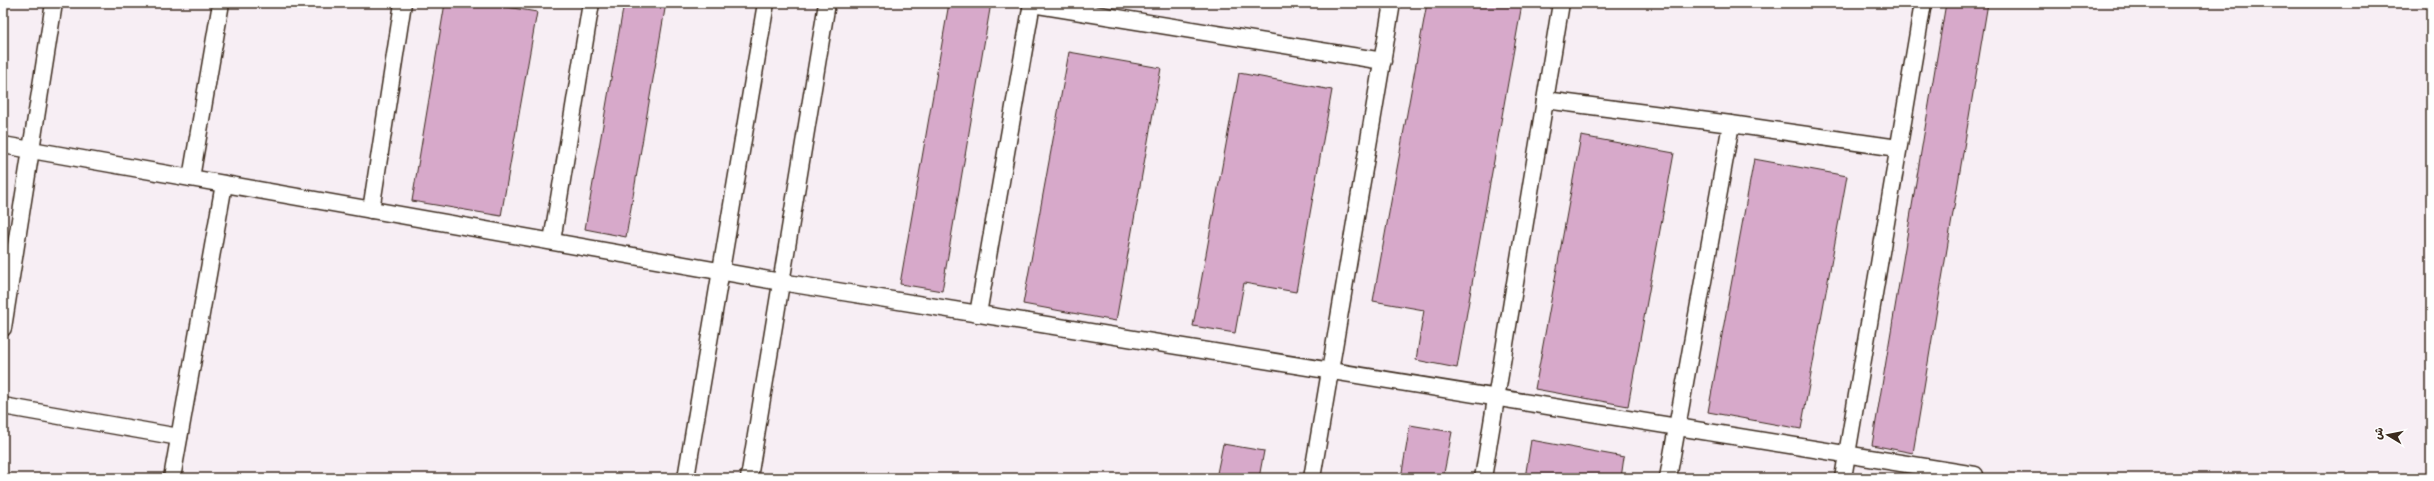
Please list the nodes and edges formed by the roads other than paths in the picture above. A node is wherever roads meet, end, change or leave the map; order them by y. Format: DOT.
graph roads {
  1 [pos="54,3"];
  2 [pos="221,3"];
  3 [pos="403,3"];
  4 [pos="591,3"];
  5 [pos="766,3"];
  6 [pos="827,3"];
  7 [pos="1392,3"];
  8 [pos="1561,3"];
  9 [pos="1923,3"];
  10 [pos="1032,4"];
  11 [pos="1383,61"];
  12 [pos="1545,100"];
  13 [pos="1731,124"];
  14 [pos="3,145"];
  15 [pos="1898,148"];
  16 [pos="31,150"];
  17 [pos="191,178"];
  18 [pos="224,184"];
  19 [pos="371,210"];
  20 [pos="552,241"];
  21 [pos="719,271"];
  22 [pos="781,282"];
  23 [pos="978,314"];
  24 [pos="3,328"];
  25 [pos="1330,371"];
  26 [pos="1496,397"];
  27 [pos="3,406"];
  28 [pos="1677,427"];
  29 [pos="179,437"];
  30 [pos="1847,454"];
  31 [pos="1975,474"];
  32 [pos="172,478"];
  33 [pos="686,478"];
  34 [pos="749,478"];
  35 [pos="1312,478"];
  36 [pos="1482,478"];
  37 [pos="1668,478"];
  38 [pos="1843,478"];
  1 -- 16 [label="street"];
  2 -- 17 [label="street"];
  3 -- 19 [label="street"];
  4 -- 20 [label="street"];
  5 -- 21 [label="street"];
  6 -- 22 [label="street"];
  7 -- 11 [label="street"];
  8 -- 12 [label="street"];
  9 -- 15 [label="street"];
  10 -- 11 [label="street"];
  10 -- 23 [label="street"];
  11 -- 25 [label="street"];
  12 -- 13 [label="street"];
  12 -- 26 [label="street"];
  13 -- 15 [label="street"];
  13 -- 28 [label="street"];
  14 -- 16 [label="street"];
  15 -- 30 [label="street"];
  16 -- 17 [label="street"];
  16 -- 24 [label="street"];
  17 -- 18 [label="street"];
  18 -- 19 [label="street"];
  18 -- 29 [label="street"];
  19 -- 20 [label="street"];
  20 -- 21 [label="street"];
  21 -- 22 [label="street"];
  21 -- 33 [label="street"];
  22 -- 23 [label="street"];
  22 -- 34 [label="street"];
  23 -- 25 [label="street"];
  25 -- 26 [label="street"];
  25 -- 35 [label="street"];
  26 -- 28 [label="street"];
  26 -- 36 [label="street"];
  27 -- 29 [label="street"];
  28 -- 30 [label="street"];
  28 -- 37 [label="street"];
  29 -- 32 [label="street"];
  30 -- 31 [label="street"];
  30 -- 38 [label="street"];
}
